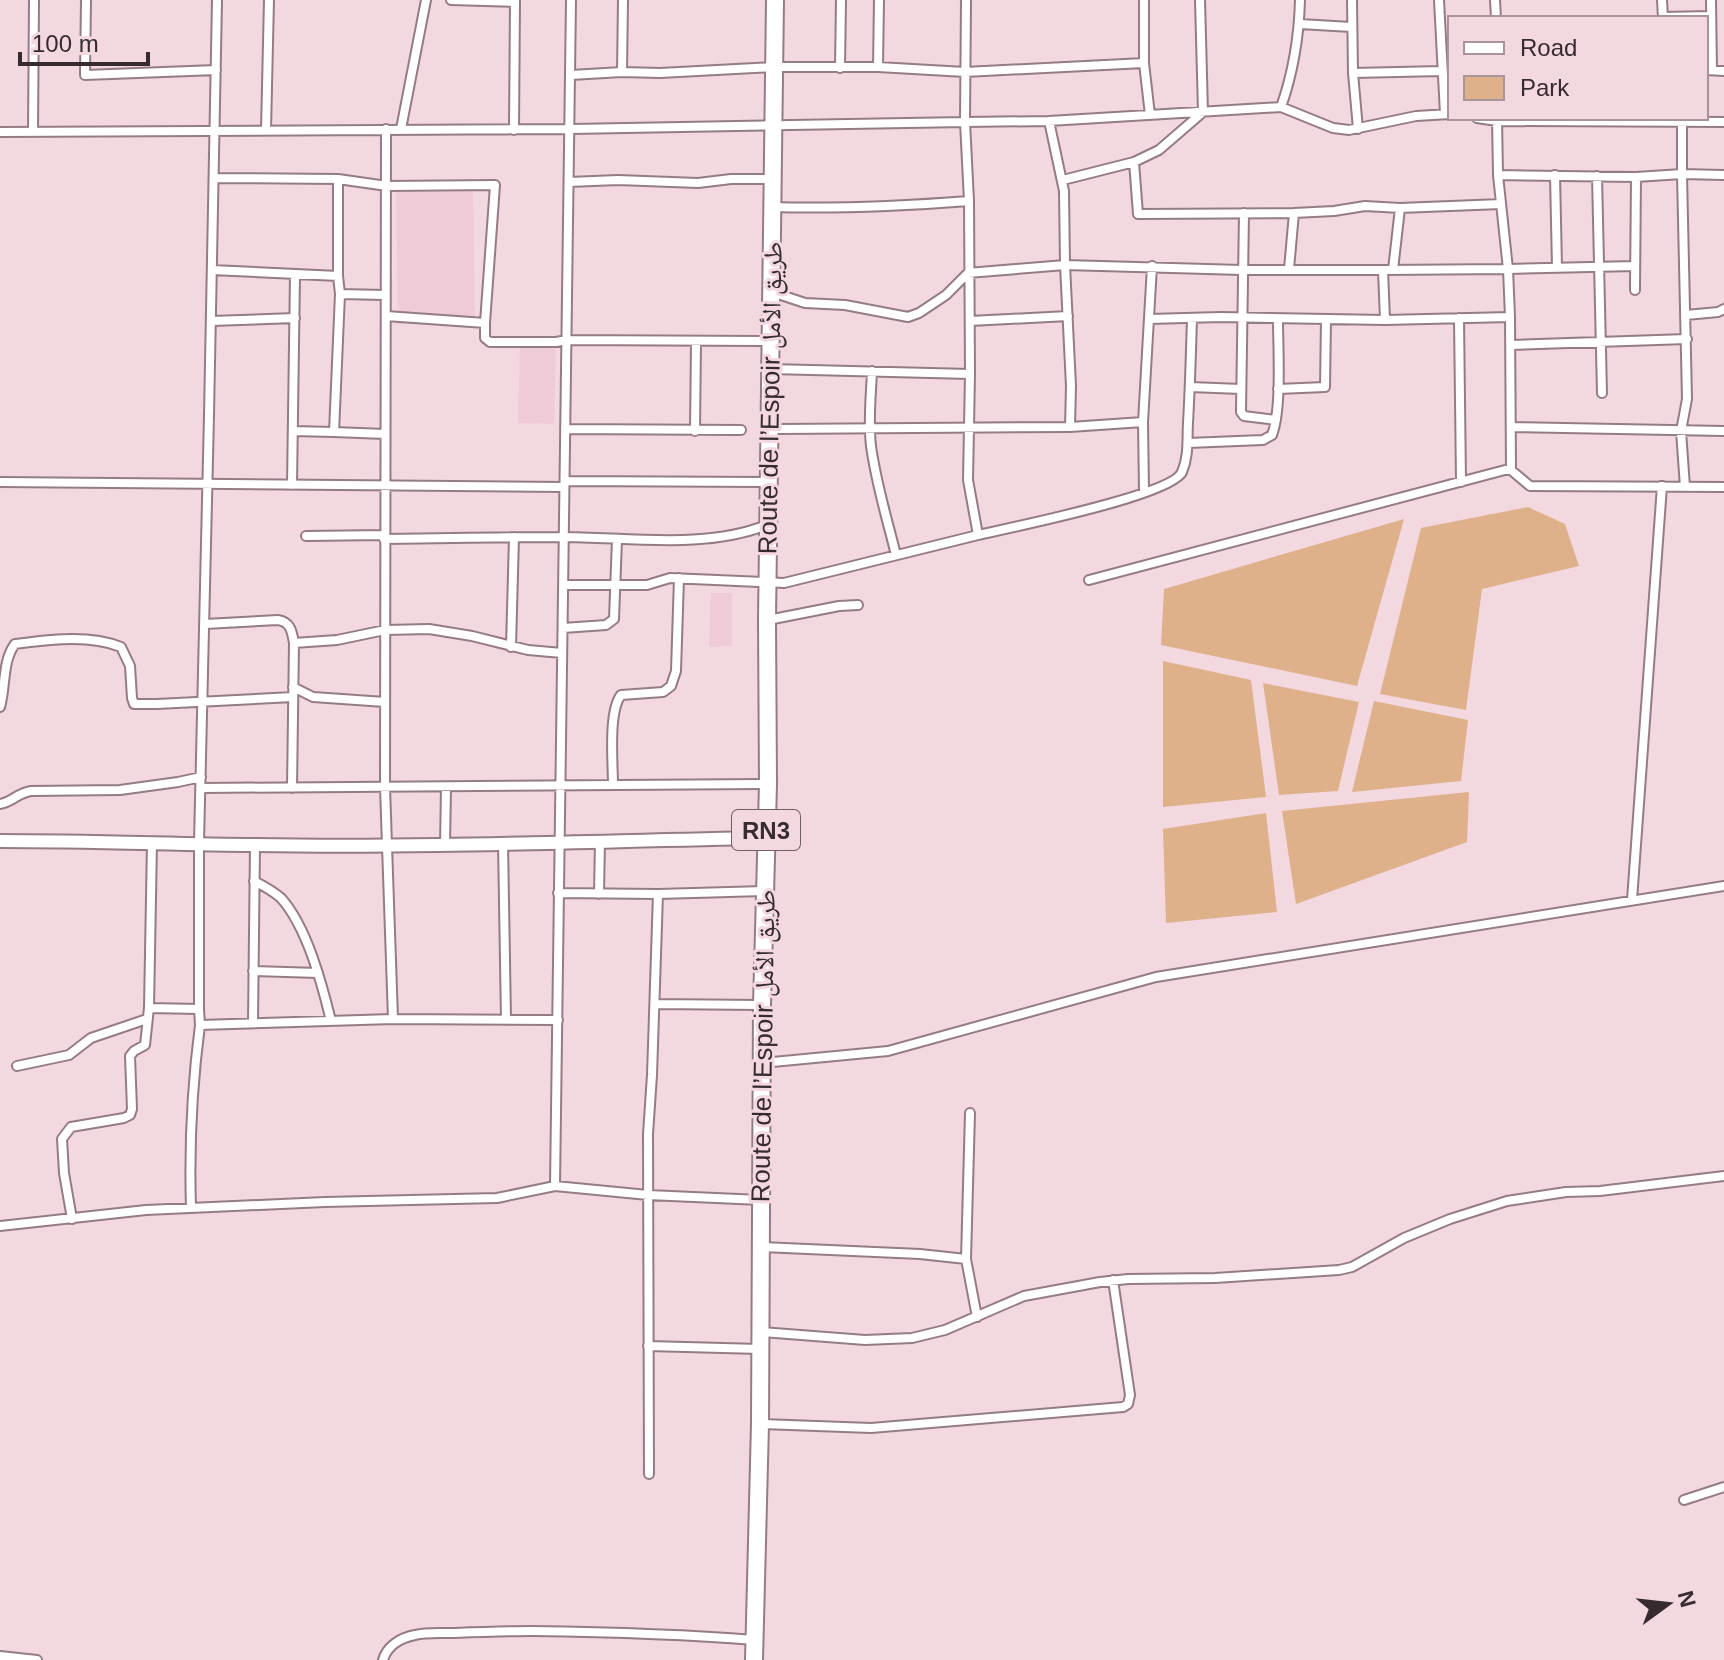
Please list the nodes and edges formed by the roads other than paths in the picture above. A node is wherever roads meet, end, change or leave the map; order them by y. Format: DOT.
graph roads {
  1 [pos="34,0"];
  2 [pos="86,0"];
  3 [pos="217,0"];
  4 [pos="269,0"];
  5 [pos="426,0"];
  6 [pos="451,0"];
  7 [pos="571,0"];
  8 [pos="623,0"];
  9 [pos="775,0"];
  10 [pos="841,0"];
  11 [pos="879,0"];
  12 [pos="966,0"];
  13 [pos="1144,0"];
  14 [pos="1200,0"];
  15 [pos="1300,0"];
  16 [pos="1352,0"];
  17 [pos="1439,0"];
  18 [pos="1711,0"];
  19 [pos="515,1"];
  20 [pos="1710,16"];
  21 [pos="1300,24"];
  22 [pos="1351,27"];
  23 [pos="1144,63"];
  24 [pos="775,67"];
  25 [pos="878,67"];
  26 [pos="840,68"];
  27 [pos="216,70"];
  28 [pos="1709,70"];
  29 [pos="1442,71"];
  30 [pos="1724,71"];
  31 [pos="622,72"];
  32 [pos="965,72"];
  33 [pos="1353,73"];
  34 [pos="571,75"];
  35 [pos="1281,107"];
  36 [pos="1203,112"];
  37 [pos="1447,114"];
  38 [pos="1150,115"];
  39 [pos="1497,120"];
  40 [pos="1665,120"];
  41 [pos="1682,120"];
  42 [pos="1049,121"];
  43 [pos="965,122"];
  44 [pos="1724,122"];
  45 [pos="774,126"];
  46 [pos="386,129"];
  47 [pos="401,129"];
  48 [pos="571,129"];
  49 [pos="1358,129"];
  50 [pos="266,130"];
  51 [pos="514,130"];
  52 [pos="215,131"];
  53 [pos="0,132"];
  54 [pos="33,132"];
  55 [pos="1134,162"];
  56 [pos="1682,174"];
  57 [pos="1498,175"];
  58 [pos="1555,175"];
  59 [pos="1724,175"];
  60 [pos="1597,176"];
  61 [pos="1636,177"];
  62 [pos="214,178"];
  63 [pos="338,179"];
  64 [pos="773,179"];
  65 [pos="1063,180"];
  66 [pos="569,182"];
  67 [pos="387,186"];
  68 [pos="969,201"];
  69 [pos="1501,204"];
  70 [pos="772,207"];
  71 [pos="1400,208"];
  72 [pos="1244,213"];
  73 [pos="1294,213"];
  74 [pos="1065,265"];
  75 [pos="1152,266"];
  76 [pos="1635,266"];
  77 [pos="1557,267"];
  78 [pos="1599,267"];
  79 [pos="1289,269"];
  80 [pos="1508,269"];
  81 [pos="212,270"];
  82 [pos="1242,270"];
  83 [pos="1383,270"];
  84 [pos="1393,270"];
  85 [pos="968,273"];
  86 [pos="295,275"];
  87 [pos="338,276"];
  88 [pos="1635,290"];
  89 [pos="771,292"];
  90 [pos="340,294"];
  91 [pos="385,295"];
  92 [pos="1724,309"];
  93 [pos="1686,315"];
  94 [pos="386,316"];
  95 [pos="1068,316"];
  96 [pos="1244,317"];
  97 [pos="1510,317"];
  98 [pos="295,318"];
  99 [pos="1192,318"];
  100 [pos="1459,318"];
  101 [pos="1149,319"];
  102 [pos="1278,319"];
  103 [pos="1326,320"];
  104 [pos="1385,320"];
  105 [pos="211,321"];
  106 [pos="970,321"];
  107 [pos="485,323"];
  108 [pos="1687,339"];
  109 [pos="567,340"];
  110 [pos="770,341"];
  111 [pos="696,342"];
  112 [pos="1602,342"];
  113 [pos="1511,345"];
  114 [pos="770,369"];
  115 [pos="872,371"];
  116 [pos="970,374"];
  117 [pos="1190,387"];
  118 [pos="1241,389"];
  119 [pos="1278,389"];
  120 [pos="1602,393"];
  121 [pos="1276,420"];
  122 [pos="1143,422"];
  123 [pos="1070,427"];
  124 [pos="1512,427"];
  125 [pos="969,428"];
  126 [pos="565,429"];
  127 [pos="778,429"];
  128 [pos="870,429"];
  129 [pos="741,430"];
  130 [pos="293,431"];
  131 [pos="695,431"];
  132 [pos="1681,431"];
  133 [pos="1724,431"];
  134 [pos="334,432"];
  135 [pos="385,434"];
  136 [pos="1188,443"];
  137 [pos="1511,470"];
  138 [pos="0,482"];
  139 [pos="769,482"];
  140 [pos="1461,482"];
  141 [pos="206,483"];
  142 [pos="564,484"];
  143 [pos="292,485"];
  144 [pos="385,486"];
  145 [pos="1662,486"];
  146 [pos="1685,487"];
  147 [pos="1724,487"];
  148 [pos="1144,492"];
  149 [pos="769,524"];
  150 [pos="978,535"];
  151 [pos="306,536"];
  152 [pos="384,537"];
  153 [pos="514,537"];
  154 [pos="564,537"];
  155 [pos="617,539"];
  156 [pos="896,555"];
  157 [pos="679,578"];
  158 [pos="1089,580"];
  159 [pos="767,583"];
  160 [pos="563,585"];
  161 [pos="616,586"];
  162 [pos="858,605"];
  163 [pos="767,620"];
  164 [pos="205,624"];
  165 [pos="563,628"];
  166 [pos="385,630"];
  167 [pos="294,643"];
  168 [pos="511,647"];
  169 [pos="562,653"];
  170 [pos="293,692"];
  171 [pos="203,701"];
  172 [pos="385,702"];
  173 [pos="0,707"];
  174 [pos="201,777"];
  175 [pos="768,784"];
  176 [pos="613,785"];
  177 [pos="561,786"];
  178 [pos="385,787"];
  179 [pos="201,788"];
  180 [pos="292,788"];
  181 [pos="446,788"];
  182 [pos="0,804"];
  183 [pos="766,838"];
  184 [pos="600,840"];
  185 [pos="0,841"];
  186 [pos="558,841"];
  187 [pos="152,842"];
  188 [pos="199,843"];
  189 [pos="503,843"];
  190 [pos="255,845"];
  191 [pos="386,845"];
  192 [pos="445,845"];
  193 [pos="254,881"];
  194 [pos="1724,886"];
  195 [pos="765,891"];
  196 [pos="558,893"];
  197 [pos="599,894"];
  198 [pos="658,894"];
  199 [pos="1632,900"];
  200 [pos="253,971"];
  201 [pos="318,973"];
  202 [pos="655,1004"];
  203 [pos="762,1005"];
  204 [pos="149,1008"];
  205 [pos="199,1009"];
  206 [pos="147,1019"];
  207 [pos="393,1019"];
  208 [pos="506,1019"];
  209 [pos="558,1020"];
  210 [pos="331,1021"];
  211 [pos="253,1023"];
  212 [pos="200,1025"];
  213 [pos="762,1063"];
  214 [pos="17,1066"];
  215 [pos="970,1113"];
  216 [pos="1724,1176"];
  217 [pos="555,1186"];
  218 [pos="648,1195"];
  219 [pos="761,1200"];
  220 [pos="191,1208"];
  221 [pos="72,1219"];
  222 [pos="0,1226"];
  223 [pos="761,1247"];
  224 [pos="966,1259"];
  225 [pos="1113,1280"];
  226 [pos="977,1317"];
  227 [pos="760,1340"];
  228 [pos="648,1346"];
  229 [pos="760,1424"];
  230 [pos="649,1474"];
  231 [pos="1724,1487"];
  232 [pos="1684,1500"];
  233 [pos="755,1641"];
  234 [pos="0,1656"];
  235 [pos="37,1660"];
  236 [pos="383,1660"];
  237 [pos="754,1660"];
  1 -- 54 [label="street"];
  2 -- 27 [label="street"];
  3 -- 27 [label="street"];
  4 -- 50 [label="street"];
  5 -- 47 [label="street"];
  6 -- 19 [label="street"];
  7 -- 34 [label="street"];
  8 -- 31 [label="street"];
  9 -- 24 [label="highway, Route de l’Espoir طريق الأمل / RN3"];
  10 -- 26 [label="street"];
  11 -- 25 [label="street"];
  12 -- 32 [label="street"];
  13 -- 23 [label="street"];
  14 -- 36 [label="street"];
  15 -- 21 [label="street"];
  16 -- 22 [label="street"];
  17 -- 29 [label="street"];
  18 -- 20 [label="street"];
  19 -- 51 [label="street"];
  20 -- 28 [label="street"];
  21 -- 22 [label="street"];
  21 -- 35 [label="street"];
  22 -- 33 [label="street"];
  23 -- 32 [label="street"];
  23 -- 38 [label="street"];
  24 -- 26 [label="street"];
  24 -- 31 [label="street"];
  24 -- 45 [label="highway, Route de l’Espoir طريق الأمل / RN3"];
  25 -- 26 [label="street"];
  25 -- 32 [label="street"];
  27 -- 52 [label="street"];
  28 -- 30 [label="street"];
  29 -- 33 [label="street"];
  29 -- 37 [label="street"];
  31 -- 34 [label="street"];
  32 -- 43 [label="street"];
  33 -- 49 [label="street"];
  34 -- 48 [label="street"];
  35 -- 36 [label="street"];
  35 -- 49 [label="street"];
  36 -- 38 [label="street"];
  36 -- 55 [label="street"];
  37 -- 49 [label="street"];
  38 -- 42 [label="street"];
  39 -- 57 [label="street"];
  40 -- 41 [label="street"];
  41 -- 44 [label="street"];
  41 -- 56 [label="street"];
  42 -- 43 [label="street"];
  42 -- 65 [label="street"];
  43 -- 45 [label="street"];
  43 -- 68 [label="street"];
  45 -- 48 [label="street"];
  45 -- 64 [label="highway, Route de l’Espoir طريق الأمل / RN3"];
  46 -- 47 [label="street"];
  46 -- 50 [label="street"];
  46 -- 67 [label="street"];
  47 -- 51 [label="street"];
  48 -- 51 [label="street"];
  48 -- 66 [label="street"];
  50 -- 52 [label="street"];
  52 -- 54 [label="street"];
  52 -- 62 [label="street"];
  53 -- 54 [label="street"];
  55 -- 65 [label="street"];
  55 -- 72 [label="street"];
  56 -- 59 [label="street"];
  56 -- 61 [label="street"];
  56 -- 93 [label="street"];
  57 -- 58 [label="street"];
  57 -- 69 [label="street"];
  58 -- 60 [label="street"];
  58 -- 77 [label="street"];
  60 -- 61 [label="street"];
  60 -- 78 [label="street"];
  61 -- 76 [label="street"];
  62 -- 63 [label="street"];
  62 -- 81 [label="street"];
  63 -- 67 [label="street"];
  63 -- 87 [label="street"];
  64 -- 66 [label="street"];
  64 -- 70 [label="highway, Route de l’Espoir طريق الأمل / RN3"];
  65 -- 74 [label="street"];
  66 -- 109 [label="street"];
  67 -- 91 [label="street"];
  67 -- 107 [label="street"];
  68 -- 70 [label="street"];
  68 -- 85 [label="street"];
  69 -- 71 [label="street"];
  69 -- 80 [label="street"];
  70 -- 89 [label="highway, Route de l’Espoir طريق الأمل / RN3"];
  71 -- 73 [label="street"];
  71 -- 84 [label="street"];
  72 -- 73 [label="street"];
  72 -- 82 [label="street"];
  73 -- 79 [label="street"];
  74 -- 75 [label="street"];
  74 -- 85 [label="street"];
  74 -- 95 [label="street"];
  75 -- 82 [label="street"];
  75 -- 101 [label="street"];
  76 -- 78 [label="street"];
  76 -- 88 [label="street"];
  77 -- 78 [label="street"];
  77 -- 80 [label="street"];
  78 -- 112 [label="street"];
  79 -- 82 [label="street"];
  79 -- 83 [label="street"];
  80 -- 84 [label="street"];
  80 -- 97 [label="street"];
  81 -- 86 [label="street"];
  81 -- 105 [label="street"];
  82 -- 96 [label="street"];
  83 -- 84 [label="street"];
  83 -- 104 [label="street"];
  85 -- 89 [label="street"];
  85 -- 106 [label="street"];
  86 -- 87 [label="street"];
  86 -- 98 [label="street"];
  87 -- 90 [label="street"];
  89 -- 110 [label="highway, Route de l’Espoir طريق الأمل / RN3"];
  90 -- 91 [label="street"];
  90 -- 134 [label="street"];
  91 -- 94 [label="street"];
  92 -- 93 [label="street"];
  93 -- 108 [label="street"];
  94 -- 107 [label="street"];
  94 -- 135 [label="street"];
  95 -- 106 [label="street"];
  95 -- 123 [label="street"];
  96 -- 99 [label="street"];
  96 -- 102 [label="street"];
  96 -- 118 [label="street"];
  97 -- 100 [label="street"];
  97 -- 113 [label="street"];
  98 -- 105 [label="street"];
  98 -- 130 [label="street"];
  99 -- 101 [label="street"];
  99 -- 117 [label="street"];
  100 -- 104 [label="street"];
  100 -- 140 [label="street"];
  101 -- 122 [label="street"];
  102 -- 103 [label="street"];
  102 -- 119 [label="street"];
  103 -- 104 [label="street"];
  103 -- 119 [label="street"];
  105 -- 141 [label="street"];
  106 -- 116 [label="street"];
  107 -- 109 [label="street"];
  108 -- 112 [label="street"];
  108 -- 132 [label="street"];
  109 -- 111 [label="street"];
  109 -- 126 [label="street"];
  110 -- 111 [label="street"];
  110 -- 114 [label="highway, Route de l’Espoir طريق الأمل / RN3"];
  111 -- 131 [label="street"];
  112 -- 113 [label="street"];
  112 -- 120 [label="street"];
  113 -- 124 [label="street"];
  114 -- 115 [label="street"];
  114 -- 139 [label="highway, Route de l’Espoir طريق الأمل / RN3"];
  115 -- 116 [label="street"];
  115 -- 128 [label="street"];
  116 -- 125 [label="street"];
  117 -- 118 [label="street"];
  117 -- 136 [label="street"];
  118 -- 121 [label="street"];
  119 -- 121 [label="street"];
  121 -- 136 [label="street"];
  122 -- 123 [label="street"];
  122 -- 148 [label="street"];
  123 -- 125 [label="street"];
  124 -- 132 [label="street"];
  124 -- 137 [label="street"];
  125 -- 128 [label="street"];
  125 -- 150 [label="street"];
  126 -- 131 [label="street"];
  126 -- 142 [label="street"];
  127 -- 128 [label="street"];
  128 -- 156 [label="street"];
  129 -- 131 [label="street"];
  130 -- 134 [label="street"];
  130 -- 143 [label="street"];
  132 -- 133 [label="street"];
  132 -- 146 [label="street"];
  134 -- 135 [label="street"];
  135 -- 144 [label="street"];
  136 -- 148 [label="street"];
  137 -- 140 [label="street"];
  137 -- 145 [label="street"];
  138 -- 141 [label="street"];
  139 -- 142 [label="street"];
  139 -- 149 [label="highway, Route de l’Espoir طريق الأمل / RN3"];
  140 -- 158 [label="street"];
  141 -- 143 [label="street"];
  141 -- 164 [label="street"];
  142 -- 144 [label="street"];
  142 -- 154 [label="street"];
  143 -- 144 [label="street"];
  144 -- 152 [label="street"];
  145 -- 146 [label="street"];
  145 -- 199 [label="street"];
  146 -- 147 [label="street"];
  148 -- 150 [label="street"];
  149 -- 155 [label="street"];
  149 -- 159 [label="highway, Route de l’Espoir طريق الأمل / RN3"];
  150 -- 156 [label="street"];
  151 -- 152 [label="street"];
  152 -- 153 [label="street"];
  152 -- 166 [label="street"];
  153 -- 154 [label="street"];
  153 -- 168 [label="street"];
  154 -- 155 [label="street"];
  154 -- 160 [label="street"];
  155 -- 161 [label="street"];
  156 -- 159 [label="street"];
  157 -- 159 [label="street"];
  157 -- 161 [label="street"];
  157 -- 176 [label="street"];
  159 -- 163 [label="highway, Route de l’Espoir طريق الأمل / RN3"];
  160 -- 161 [label="street"];
  160 -- 165 [label="street"];
  161 -- 165 [label="street"];
  162 -- 163 [label="street"];
  163 -- 175 [label="highway, Route de l’Espoir طريق الأمل / RN3"];
  164 -- 167 [label="street"];
  164 -- 171 [label="street"];
  165 -- 169 [label="street"];
  166 -- 167 [label="street"];
  166 -- 168 [label="street"];
  166 -- 172 [label="street"];
  167 -- 170 [label="street"];
  168 -- 169 [label="street"];
  169 -- 177 [label="street"];
  170 -- 171 [label="street"];
  170 -- 172 [label="street"];
  170 -- 180 [label="street"];
  171 -- 173 [label="street"];
  171 -- 174 [label="street"];
  172 -- 178 [label="street"];
  174 -- 179 [label="street"];
  174 -- 182 [label="street"];
  175 -- 176 [label="street"];
  175 -- 183 [label="highway, Route de l’Espoir طريق الأمل / RN3"];
  176 -- 177 [label="street"];
  177 -- 181 [label="street"];
  177 -- 186 [label="street"];
  178 -- 180 [label="street"];
  178 -- 181 [label="street"];
  178 -- 191 [label="street"];
  179 -- 180 [label="street"];
  179 -- 188 [label="street"];
  181 -- 192 [label="street"];
  183 -- 184 [label="street"];
  183 -- 195 [label="highway, Route de l’Espoir طريق الأمل / RN3"];
  184 -- 186 [label="street"];
  184 -- 197 [label="street"];
  185 -- 187 [label="street"];
  186 -- 189 [label="street"];
  186 -- 196 [label="street"];
  187 -- 188 [label="street"];
  187 -- 204 [label="street"];
  188 -- 190 [label="street"];
  188 -- 205 [label="street"];
  189 -- 192 [label="street"];
  189 -- 208 [label="street"];
  190 -- 191 [label="street"];
  190 -- 193 [label="street"];
  191 -- 192 [label="street"];
  191 -- 207 [label="street"];
  193 -- 200 [label="street"];
  193 -- 201 [label="street"];
  194 -- 199 [label="street"];
  195 -- 198 [label="street"];
  195 -- 203 [label="highway, Route de l’Espoir طريق الأمل / RN3"];
  196 -- 197 [label="street"];
  196 -- 209 [label="street"];
  197 -- 198 [label="street"];
  198 -- 202 [label="street"];
  199 -- 213 [label="street"];
  200 -- 201 [label="street"];
  200 -- 211 [label="street"];
  201 -- 210 [label="street"];
  202 -- 203 [label="street"];
  202 -- 218 [label="street"];
  203 -- 213 [label="highway, Route de l’Espoir طريق الأمل / RN3"];
  204 -- 205 [label="street"];
  204 -- 206 [label="street"];
  205 -- 212 [label="street"];
  206 -- 214 [label="street"];
  206 -- 221 [label="street"];
  207 -- 208 [label="street"];
  207 -- 210 [label="street"];
  208 -- 209 [label="street"];
  209 -- 217 [label="street"];
  210 -- 211 [label="street"];
  211 -- 212 [label="street"];
  212 -- 220 [label="street"];
  213 -- 219 [label="highway, Route de l’Espoir طريق الأمل / RN3"];
  215 -- 224 [label="street"];
  216 -- 225 [label="street"];
  217 -- 218 [label="street"];
  217 -- 220 [label="street"];
  218 -- 219 [label="street"];
  218 -- 228 [label="street"];
  219 -- 223 [label="highway, Route de l’Espoir طريق الأمل / RN3"];
  220 -- 221 [label="street"];
  221 -- 222 [label="street"];
  223 -- 224 [label="street"];
  223 -- 227 [label="highway, Route de l’Espoir طريق الأمل / RN3"];
  224 -- 226 [label="street"];
  225 -- 226 [label="street"];
  225 -- 229 [label="street"];
  226 -- 227 [label="street"];
  227 -- 228 [label="street"];
  227 -- 229 [label="highway, Route de l’Espoir طريق الأمل / RN3"];
  228 -- 230 [label="street"];
  229 -- 233 [label="highway, Route de l’Espoir طريق الأمل / RN3"];
  231 -- 232 [label="street"];
  233 -- 236 [label="street"];
  233 -- 237 [label="highway, Route de l’Espoir طريق الأمل / RN3"];
  234 -- 235 [label="street"];
}
